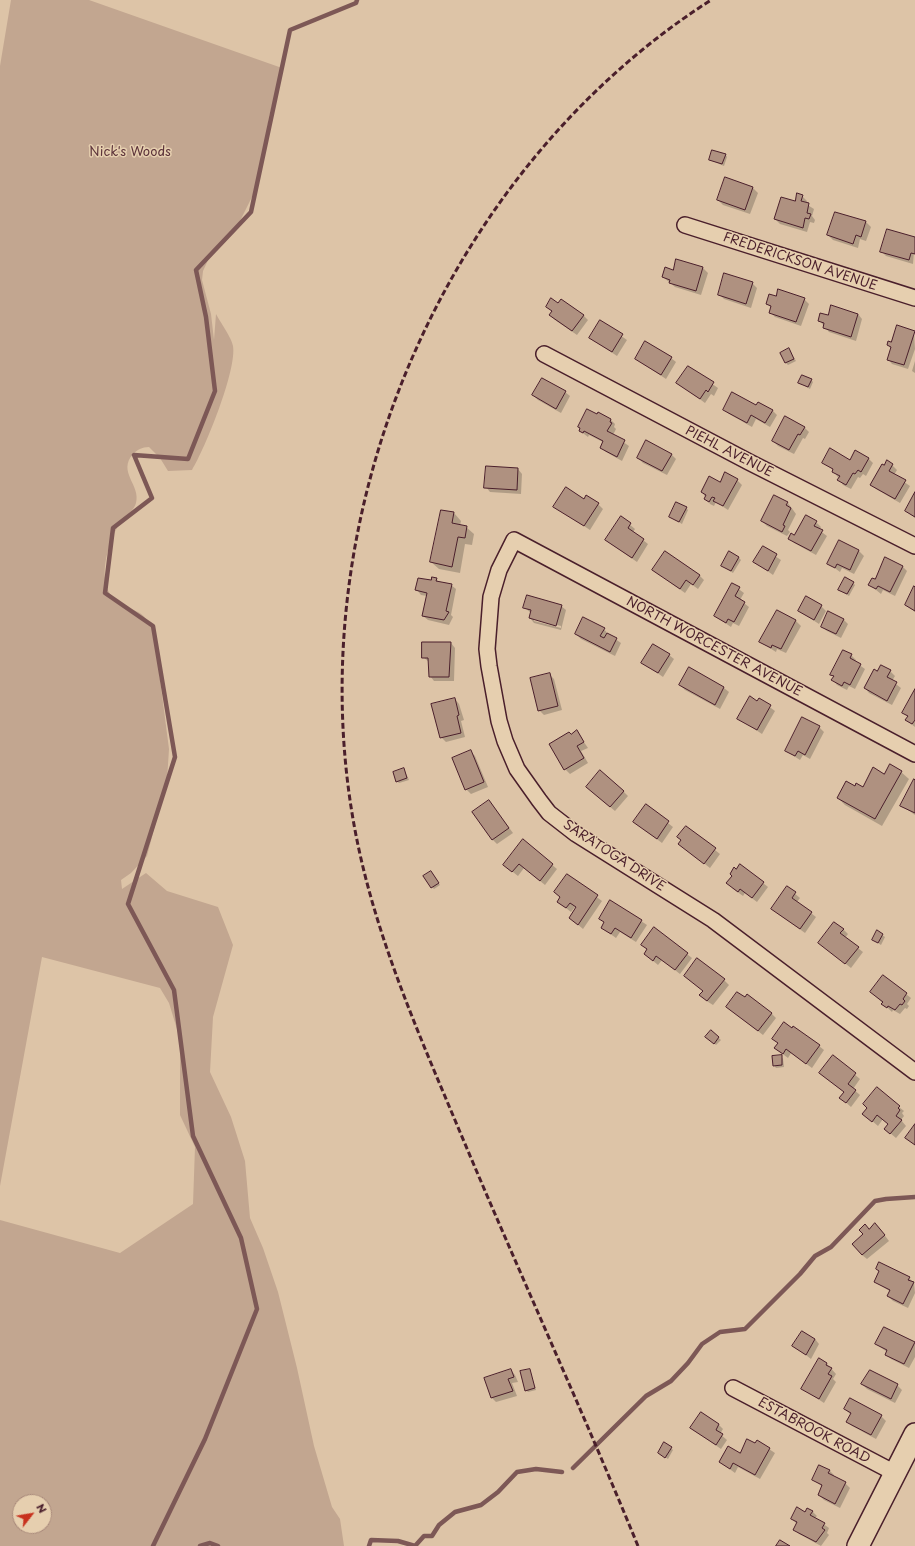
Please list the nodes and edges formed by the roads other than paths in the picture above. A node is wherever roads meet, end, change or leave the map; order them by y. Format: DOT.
graph roads {
  1 [pos="685,225"];
  2 [pos="915,298"];
  3 [pos="544,354"];
  4 [pos="514,540"];
  5 [pos="915,546"];
  6 [pos="915,754"];
  7 [pos="915,1072"];
  8 [pos="733,1388"];
  9 [pos="915,1434"];
  10 [pos="894,1474"];
  11 [pos="858,1546"];
  1 -- 2 [label="street, FREDERICKSON AVENUE"];
  3 -- 5 [label="street, PIEHL AVENUE"];
  4 -- 6 [label="street, NORTH WORCESTER AVENUE"];
  4 -- 7 [label="street, SARATOGA DRIVE"];
  8 -- 10 [label="street, ESTABROOK ROAD"];
  9 -- 10 [label="main road"];
  10 -- 11 [label="main road"];
}
